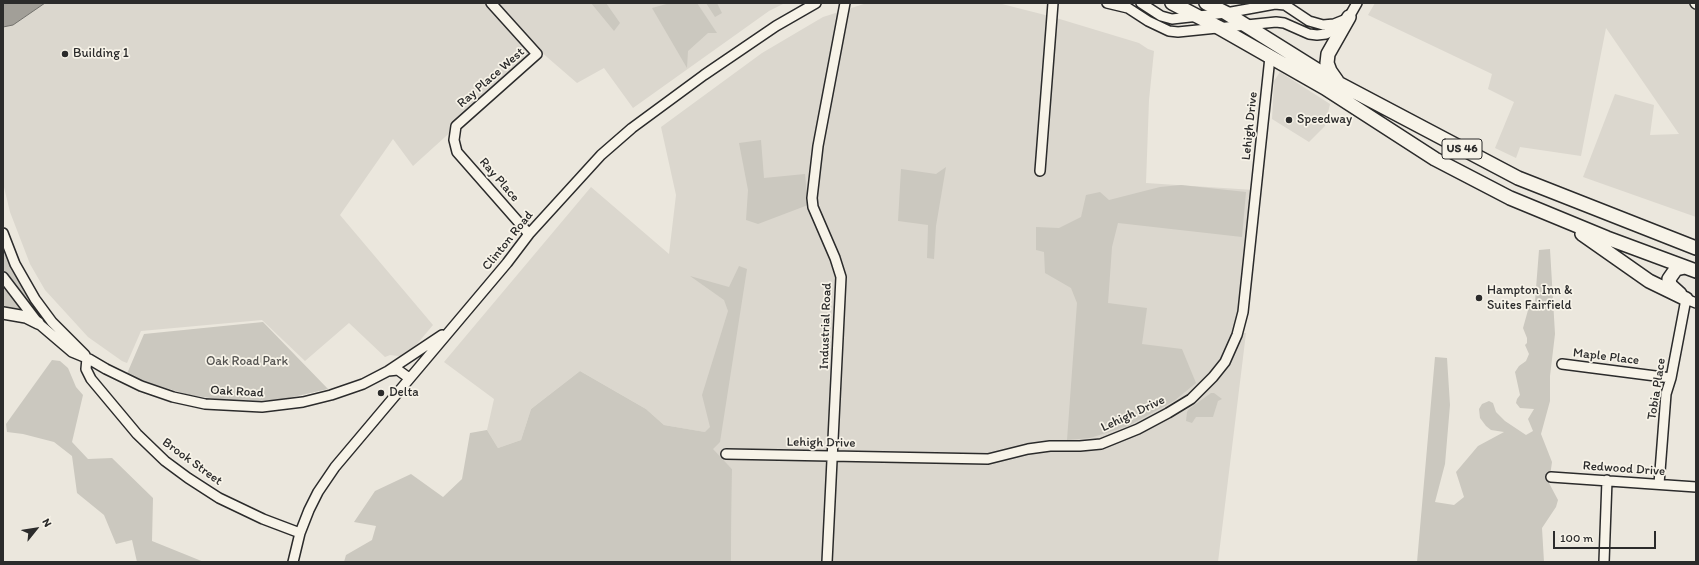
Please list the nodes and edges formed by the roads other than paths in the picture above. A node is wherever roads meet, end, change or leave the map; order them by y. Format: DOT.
graph roads {
  1 [pos="490,3"];
  2 [pos="816,3"];
  3 [pos="845,3"];
  4 [pos="1053,3"];
  5 [pos="1107,3"];
  6 [pos="1141,3"];
  7 [pos="1172,3"];
  8 [pos="1206,3"];
  9 [pos="1356,3"];
  10 [pos="1245,6"];
  11 [pos="1226,13"];
  12 [pos="1197,16"];
  13 [pos="1349,17"];
  14 [pos="1242,24"];
  15 [pos="1218,26"];
  16 [pos="1270,57"];
  17 [pos="1338,83"];
  18 [pos="454,140"];
  19 [pos="1040,171"];
  20 [pos="1566,222"];
  21 [pos="3,233"];
  22 [pos="529,234"];
  23 [pos="1696,248"];
  24 [pos="1691,269"];
  25 [pos="3,277"];
  26 [pos="1691,301"];
  27 [pos="3,313"];
  28 [pos="38,323"];
  29 [pos="448,331"];
  30 [pos="88,358"];
  31 [pos="1562,364"];
  32 [pos="388,371"];
  33 [pos="409,378"];
  34 [pos="1671,378"];
  35 [pos="726,454"];
  36 [pos="832,456"];
  37 [pos="1551,477"];
  38 [pos="1607,480"];
  39 [pos="1659,484"];
  40 [pos="1696,487"];
  41 [pos="300,533"];
  42 [pos="293,562"];
  43 [pos="827,562"];
  44 [pos="1604,562"];
  1 -- 18 [label="street, Ray Place West"];
  2 -- 22 [label="street, Clinton Road"];
  3 -- 36 [label="street, Industrial Road"];
  4 -- 19 [label="street"];
  5 -- 15 [label="street"];
  6 -- 12 [label="street"];
  7 -- 12 [label="highway, US 46"];
  8 -- 11 [label="highway, US 46"];
  9 -- 13 [label="street"];
  10 -- 11 [label="street"];
  10 -- 13 [label="street"];
  11 -- 12 [label="street"];
  11 -- 14 [label="highway, US 46"];
  12 -- 15 [label="highway, US 46"];
  13 -- 14 [label="street"];
  13 -- 17 [label="highway"];
  14 -- 15 [label="street"];
  14 -- 17 [label="highway, US 46"];
  15 -- 16 [label="highway, US 46"];
  16 -- 20 [label="highway, US 46"];
  16 -- 36 [label="street, Lehigh Drive"];
  17 -- 23 [label="highway, US 46"];
  18 -- 22 [label="street, Ray Place"];
  20 -- 24 [label="highway, US 46"];
  20 -- 26 [label="highway"];
  21 -- 30 [label="street, Oak Road"];
  22 -- 29 [label="street, Clinton Road"];
  24 -- 26 [label="highway"];
  25 -- 28 [label="street, Oak Road"];
  26 -- 34 [label="street, Tobia Place"];
  27 -- 28 [label="main road"];
  28 -- 30 [label="street, Oak Road"];
  29 -- 32 [label="street, Oak Road"];
  29 -- 33 [label="street, Clinton Road"];
  30 -- 32 [label="street, Oak Road"];
  30 -- 41 [label="street, Brook Street"];
  31 -- 34 [label="street, Maple Place"];
  32 -- 33 [label="street"];
  33 -- 41 [label="street, Clinton Road"];
  34 -- 39 [label="street, Tobia Place"];
  35 -- 36 [label="street, Lehigh Drive"];
  36 -- 43 [label="street, Industrial Road"];
  37 -- 38 [label="street, Redwood Drive"];
  38 -- 39 [label="street, Redwood Drive"];
  38 -- 44 [label="street"];
  39 -- 40 [label="street, Redwood Drive"];
  41 -- 42 [label="street, Clinton Road"];
}
